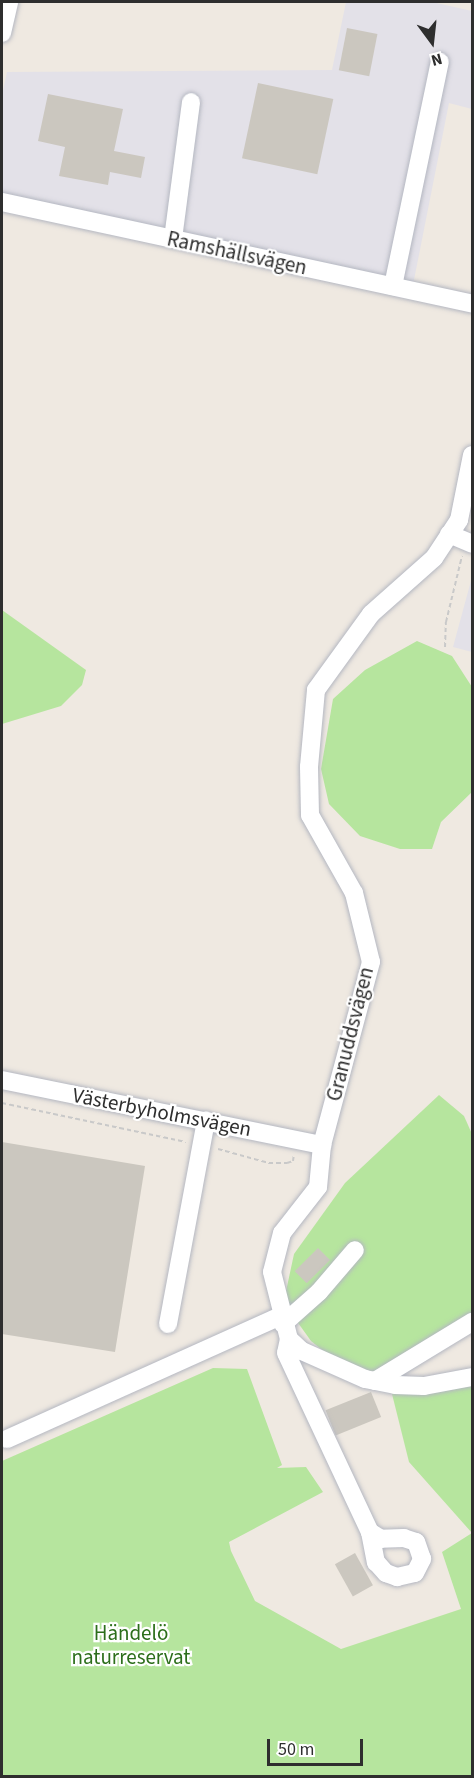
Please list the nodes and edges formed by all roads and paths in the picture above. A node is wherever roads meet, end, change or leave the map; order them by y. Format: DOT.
graph roads {
  1 [pos="9,2"];
  2 [pos="2,33"];
  3 [pos="440,62"];
  4 [pos="191,102"];
  5 [pos="2,202"];
  6 [pos="173,239"];
  7 [pos="393,286"];
  8 [pos="472,304"];
  9 [pos="472,455"];
  10 [pos="463,540"];
  11 [pos="445,647"];
  12 [pos="2,1080"];
  13 [pos="2,1103"];
  14 [pos="206,1121"];
  15 [pos="297,1140"];
  16 [pos="200,1144"];
  17 [pos="322,1145"];
  18 [pos="356,1250"];
  19 [pos="472,1322"];
  20 [pos="168,1324"];
  21 [pos="284,1326"];
  22 [pos="472,1377"];
  23 [pos="375,1381"];
  24 [pos="7,1439"];
  25 [pos="370,1532"];
  1 -- 2 [label="street"];
  3 -- 7 [label="street"];
  4 -- 6 [label="street"];
  5 -- 6 [label="street, Ramshällsvägen"];
  6 -- 7 [label="street, Ramshällsvägen"];
  7 -- 8 [label="street, Ramshällsvägen"];
  9 -- 10 [label="street, Granuddsvägen"];
  10 -- 11 [label="path"];
  10 -- 17 [label="street, Granuddsvägen"];
  12 -- 14 [label="street, Västerbyholmsvägen"];
  13 -- 16 [label="path"];
  14 -- 15 [label="street, Västerbyholmsvägen"];
  14 -- 16 [label="street"];
  15 -- 16 [label="path"];
  15 -- 17 [label="street, Västerbyholmsvägen"];
  16 -- 20 [label="street"];
  17 -- 21 [label="street, Granuddsvägen"];
  18 -- 21 [label="street"];
  19 -- 23 [label="street"];
  21 -- 23 [label="street"];
  21 -- 24 [label="street"];
  21 -- 25 [label="street, Granuddsvägen"];
  22 -- 23 [label="street"];
}
